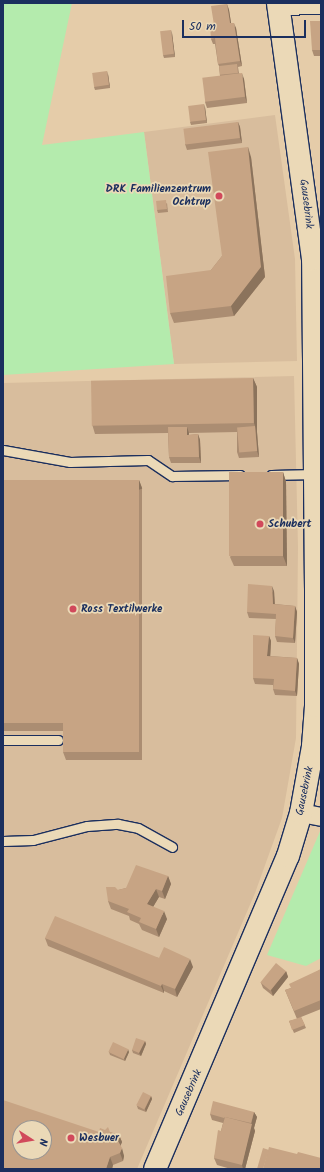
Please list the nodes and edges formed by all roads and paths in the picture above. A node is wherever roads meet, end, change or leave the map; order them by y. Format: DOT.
graph roads {
  1 [pos="321,4"];
  2 [pos="279,5"];
  3 [pos="3,450"];
  4 [pos="249,475"];
  5 [pos="264,475"];
  6 [pos="317,480"];
  7 [pos="3,740"];
  8 [pos="58,740"];
  9 [pos="311,815"];
  10 [pos="3,840"];
  11 [pos="172,847"];
  12 [pos="156,1169"];
  1 -- 2 [label="street"];
  2 -- 6 [label="main road, Gausebrink"];
  3 -- 4 [label="lane"];
  5 -- 6 [label="lane"];
  6 -- 9 [label="main road, Gausebrink"];
  7 -- 8 [label="lane"];
  9 -- 12 [label="main road, Gausebrink"];
  10 -- 11 [label="lane"];
}
